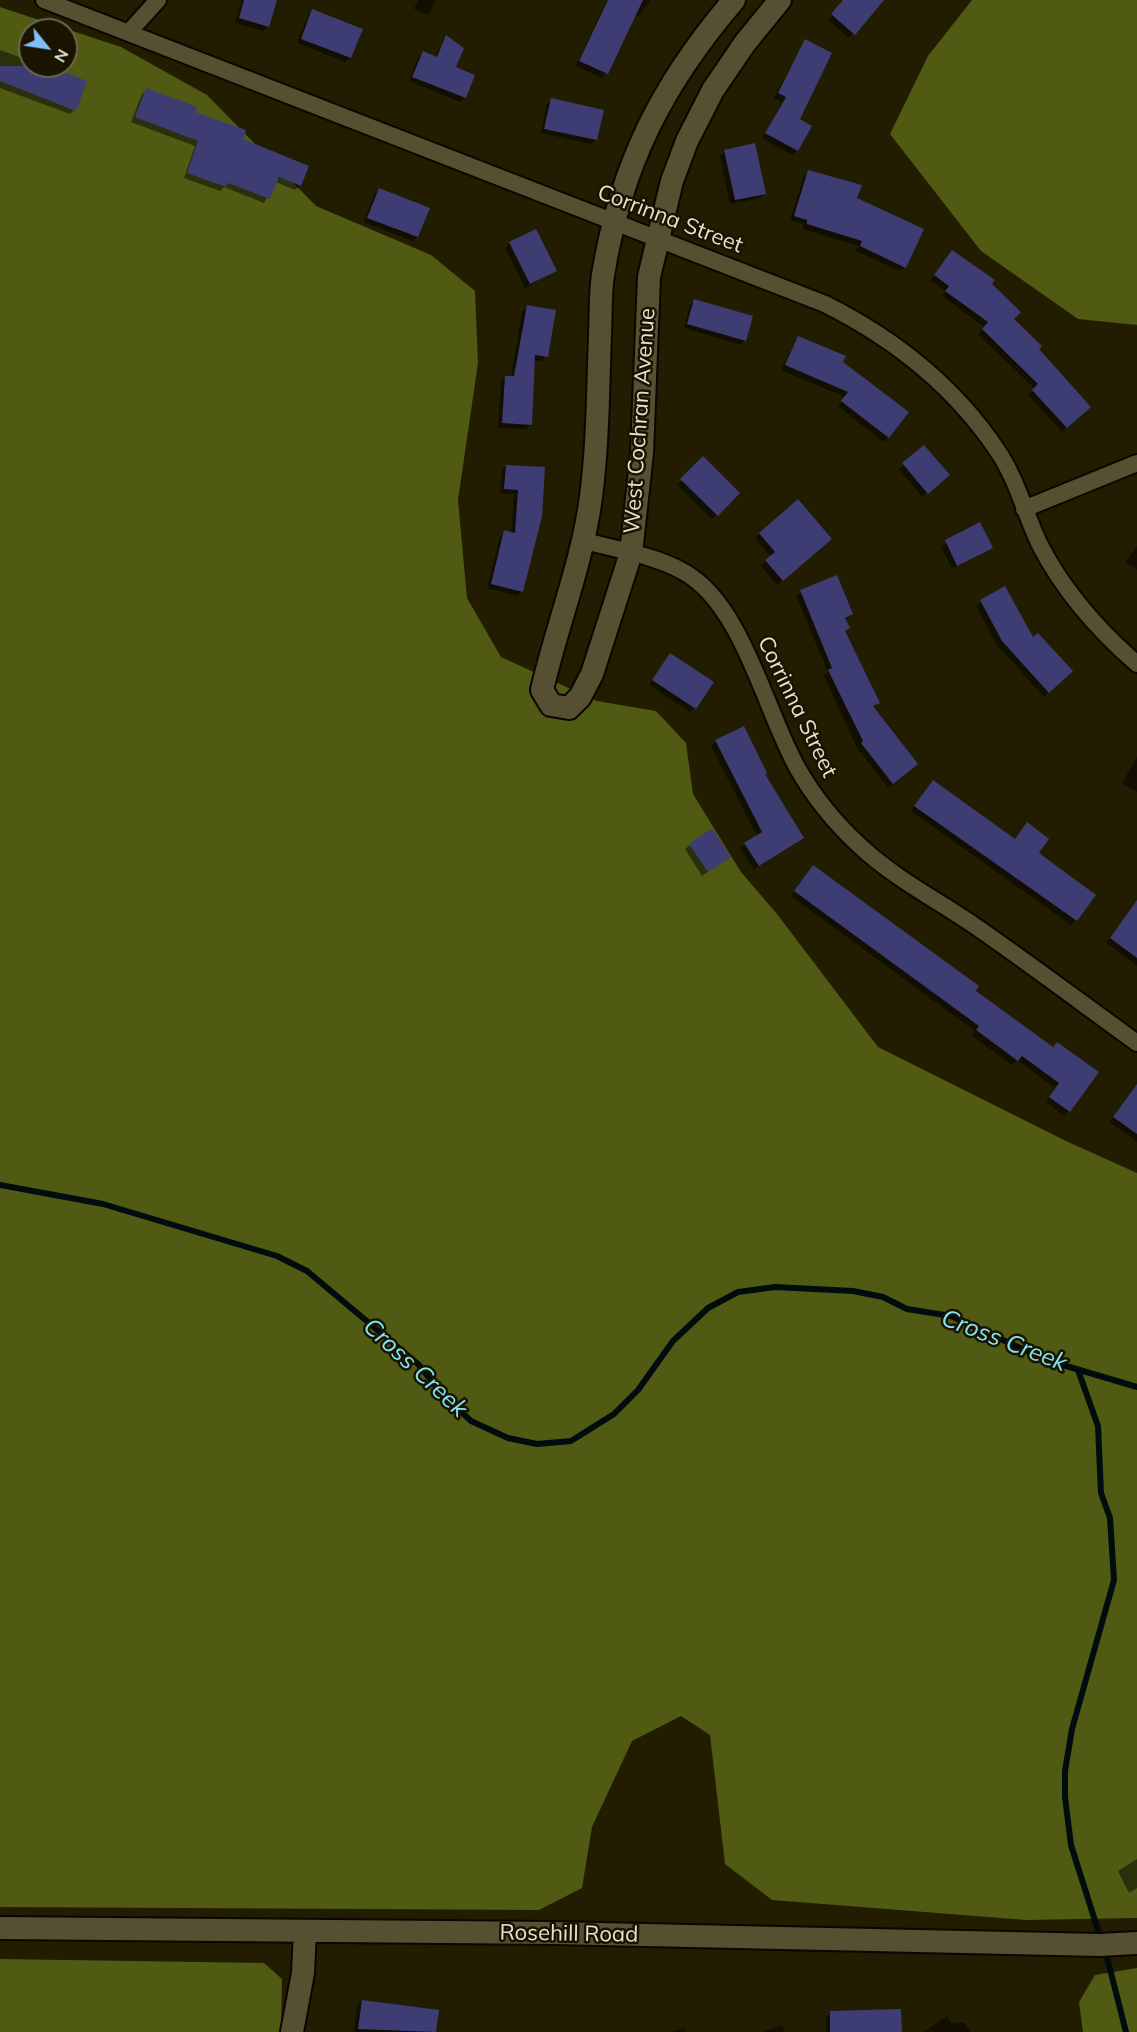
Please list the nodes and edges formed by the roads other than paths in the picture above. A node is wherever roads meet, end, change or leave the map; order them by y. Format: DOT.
graph roads {
  1 [pos="44,0"];
  2 [pos="158,0"];
  3 [pos="734,0"];
  4 [pos="780,0"];
  5 [pos="129,33"];
  6 [pos="616,222"];
  7 [pos="657,238"];
  8 [pos="1137,463"];
  9 [pos="1024,509"];
  10 [pos="585,541"];
  11 [pos="631,553"];
  12 [pos="1137,664"];
  13 [pos="1137,1043"];
  14 [pos="0,1928"];
  15 [pos="305,1931"];
  16 [pos="1137,1943"];
  17 [pos="292,2032"];
  1 -- 5 [label="street, Corrinna Street"];
  2 -- 5 [label="street"];
  3 -- 6 [label="street, West Cochran Avenue"];
  4 -- 7 [label="street, West Cochran Avenue"];
  5 -- 6 [label="street, Corrinna Street"];
  6 -- 7 [label="street, Corrinna Street"];
  6 -- 10 [label="street, West Cochran Avenue"];
  7 -- 9 [label="street, Corrinna Street"];
  7 -- 11 [label="street, West Cochran Avenue"];
  8 -- 9 [label="street"];
  9 -- 12 [label="street, Corrinna Street"];
  10 -- 11 [label="street, Corrinna Street"];
  10 -- 11 [label="street, West Cochran Avenue"];
  11 -- 13 [label="street, Corrinna Street"];
  14 -- 15 [label="street, Rosehill Road"];
  15 -- 16 [label="street, Rosehill Road"];
  15 -- 17 [label="street"];
}
